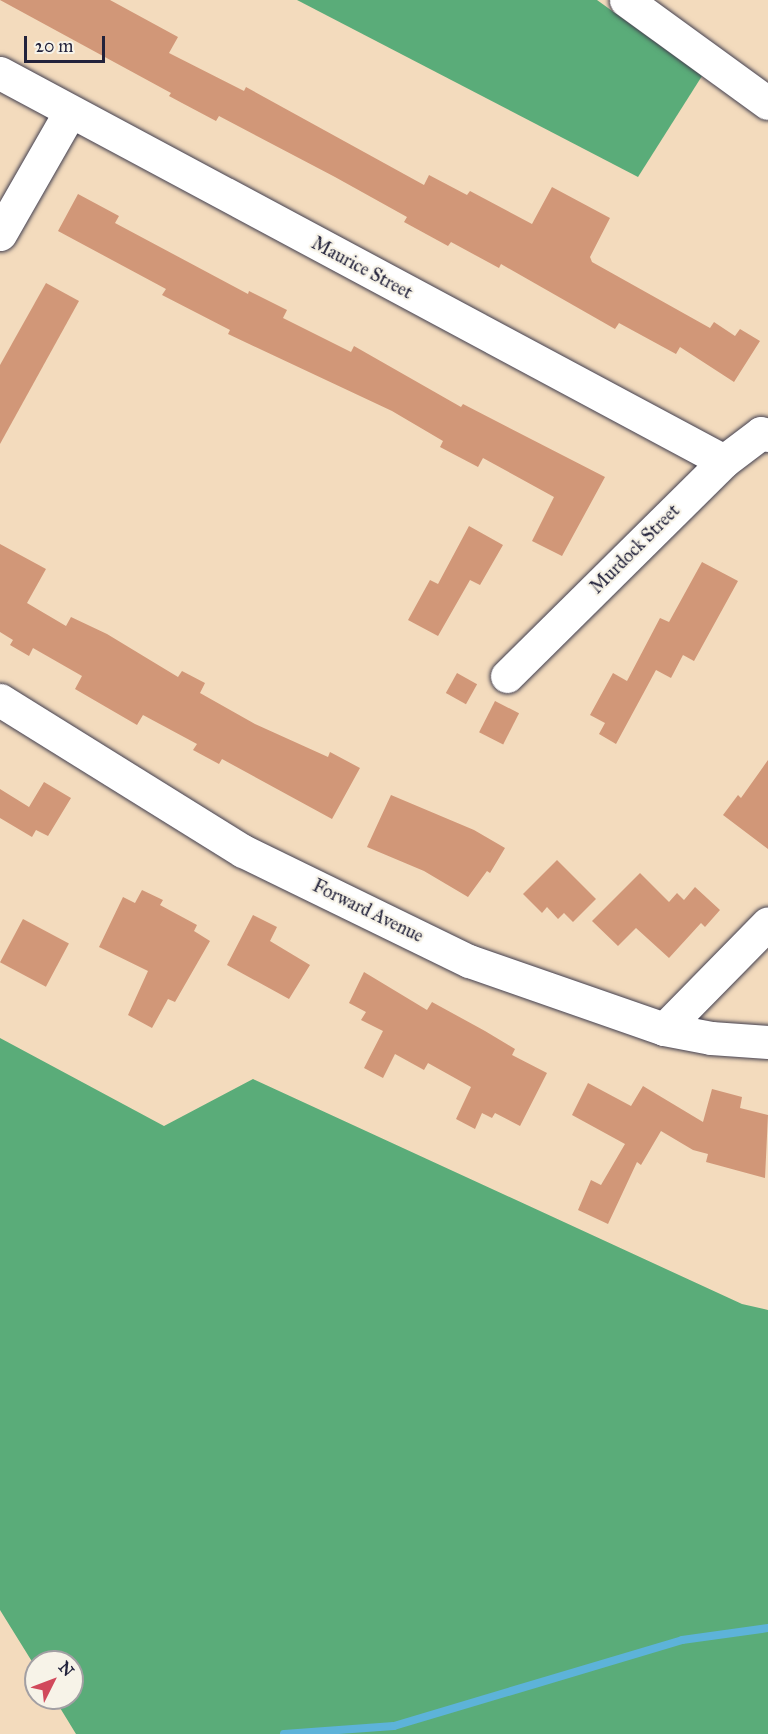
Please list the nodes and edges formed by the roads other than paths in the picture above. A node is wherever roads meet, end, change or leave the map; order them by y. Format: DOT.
graph roads {
  1 [pos="626,0"];
  2 [pos="0,73"];
  3 [pos="768,103"];
  4 [pos="70,112"];
  5 [pos="0,234"];
  6 [pos="768,435"];
  7 [pos="724,461"];
  8 [pos="507,676"];
  9 [pos="0,700"];
  10 [pos="768,923"];
  11 [pos="664,1029"];
  12 [pos="768,1042"];
  1 -- 3 [label="street"];
  2 -- 4 [label="street, Maurice Street"];
  4 -- 5 [label="street"];
  4 -- 7 [label="street, Maurice Street"];
  6 -- 7 [label="street, Murdock Street"];
  7 -- 8 [label="street, Murdock Street"];
  9 -- 11 [label="street, Forward Avenue"];
  10 -- 11 [label="street"];
  11 -- 12 [label="street, Forward Avenue"];
}
